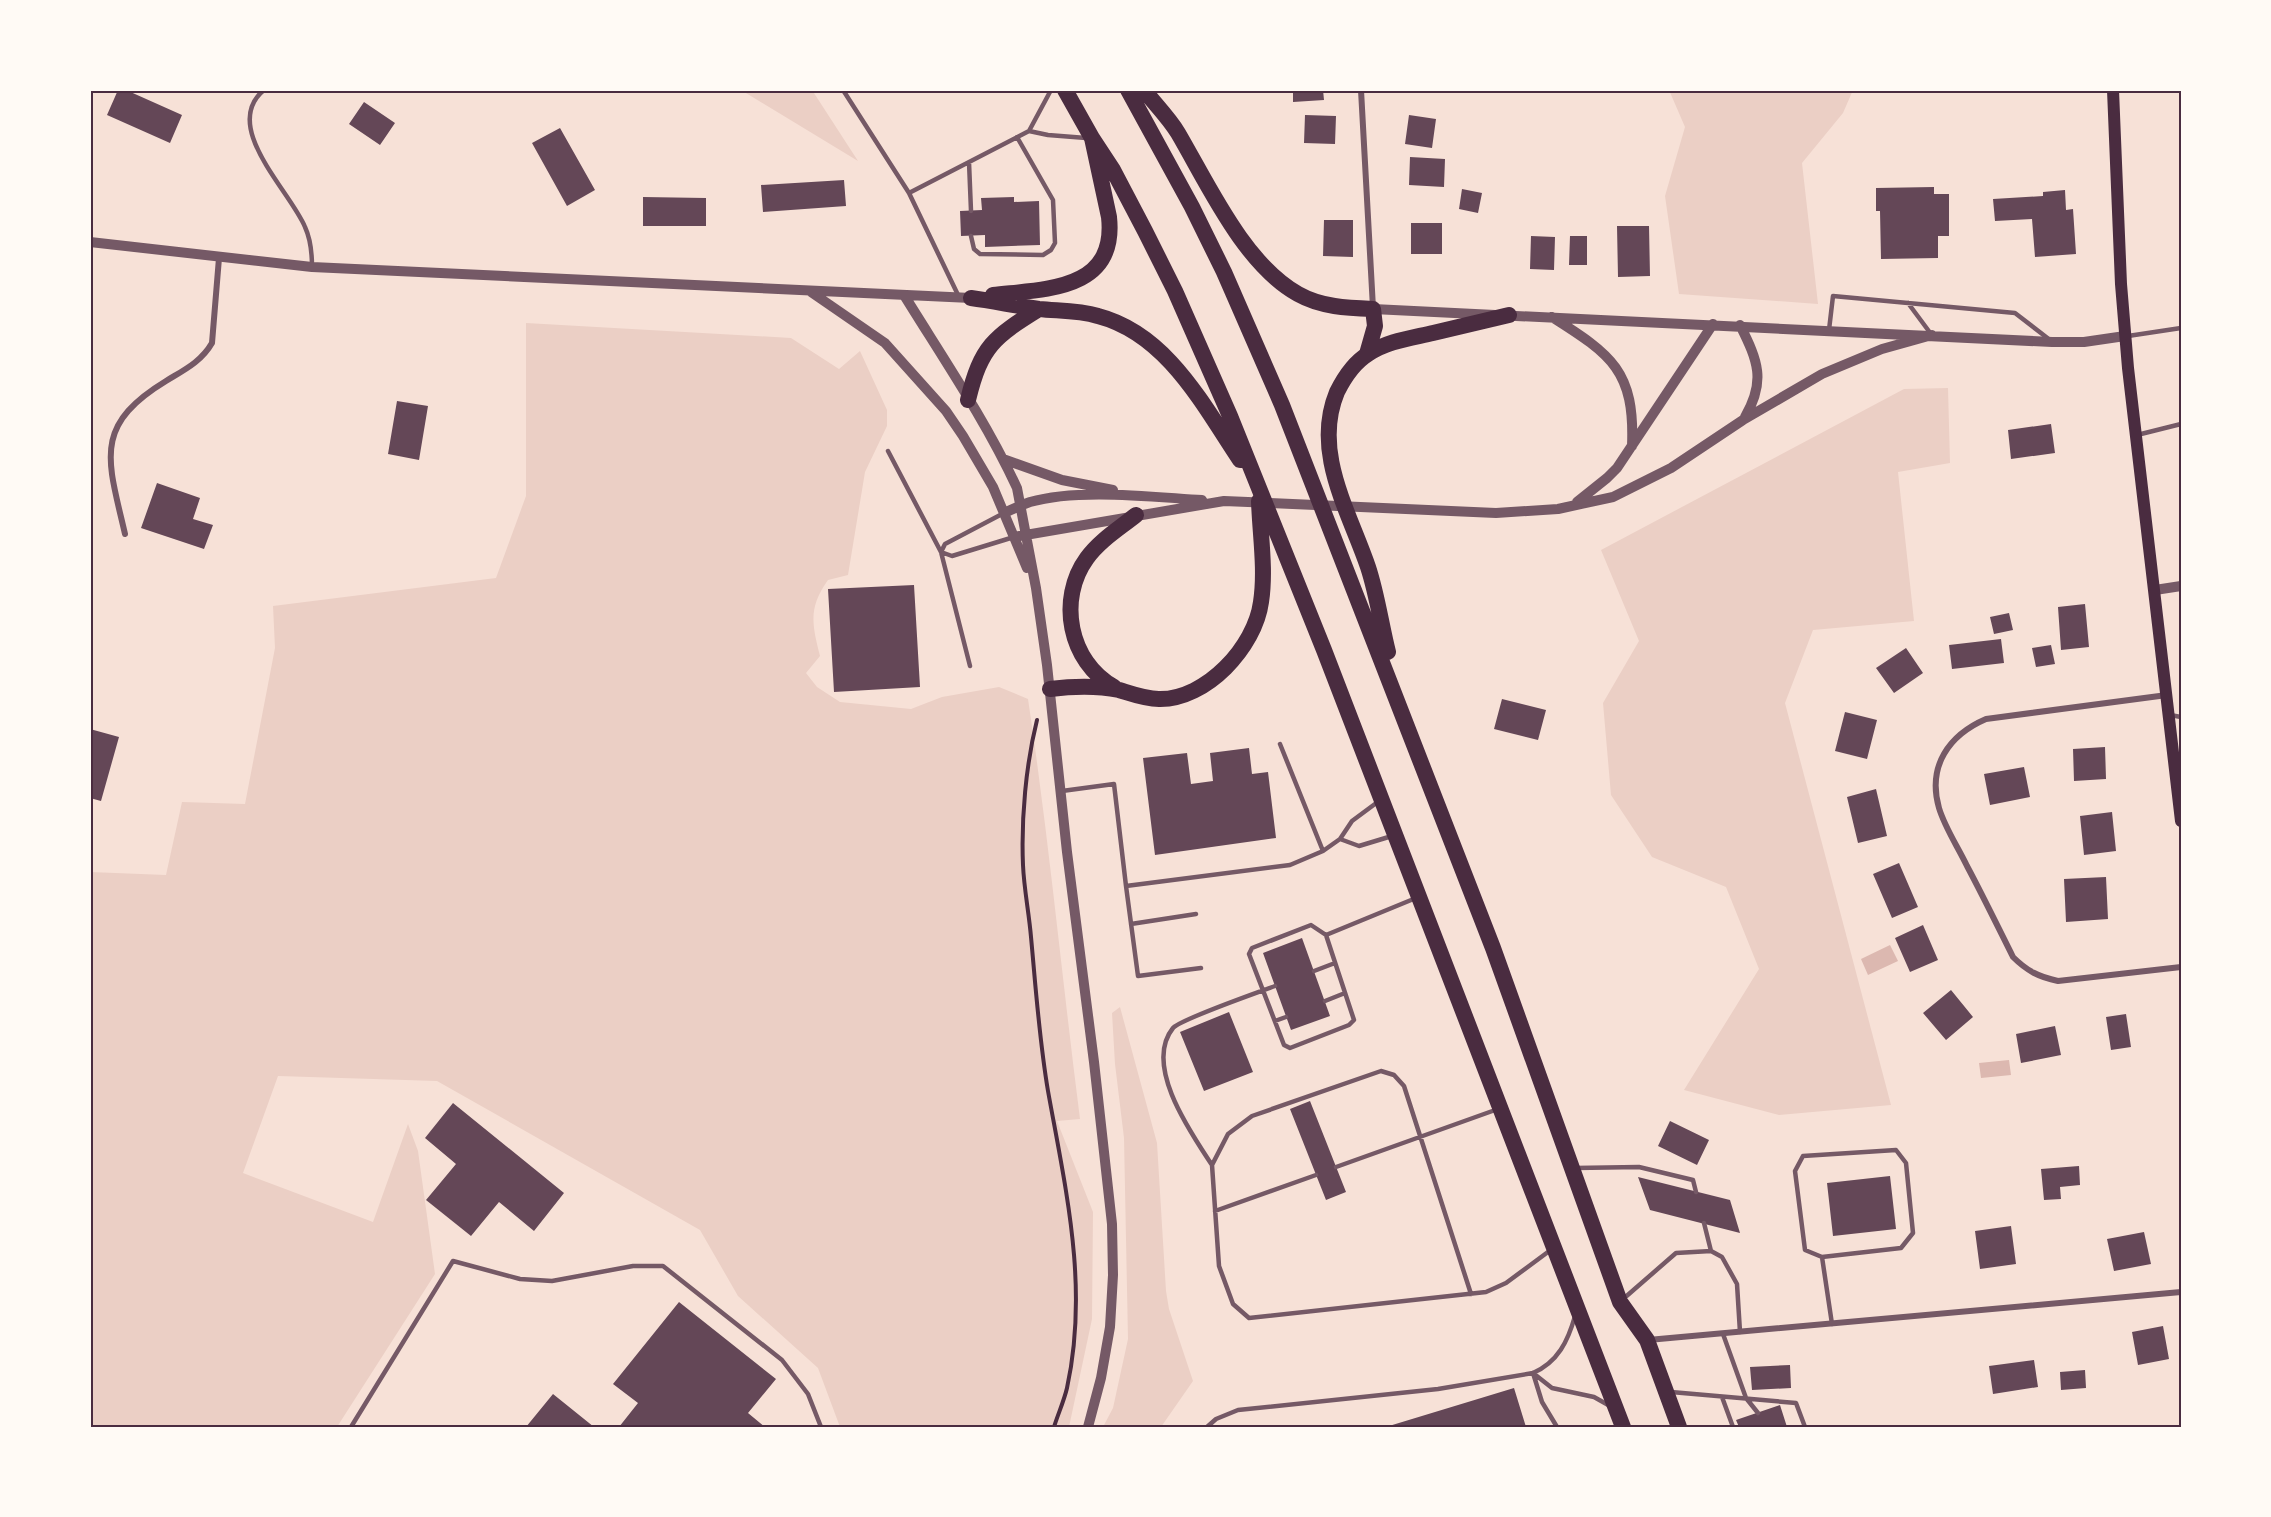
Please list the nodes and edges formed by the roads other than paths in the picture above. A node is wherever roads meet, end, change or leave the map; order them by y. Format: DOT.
graph roads {
  1 [pos="264,90"];
  2 [pos="843,90"];
  3 [pos="1051,90"];
  4 [pos="1065,90"];
  5 [pos="1128,90"];
  6 [pos="1144,90"];
  7 [pos="1362,90"];
  8 [pos="2113,90"];
  9 [pos="1029,131"];
  10 [pos="1017,137"];
  11 [pos="1092,138"];
  12 [pos="969,162"];
  13 [pos="909,193"];
  14 [pos="971,211"];
  15 [pos="972,236"];
  16 [pos="90,242"];
  17 [pos="219,258"];
  18 [pos="312,267"];
  19 [pos="809,291"];
  20 [pos="904,295"];
  21 [pos="965,297"];
  22 [pos="1908,303"];
  23 [pos="1039,309"];
  24 [pos="1373,309"];
  25 [pos="1509,315"];
  26 [pos="1552,317"];
  27 [pos="1713,324"];
  28 [pos="1740,325"];
  29 [pos="2181,328"];
  30 [pos="1829,330"];
  31 [pos="1932,335"];
  32 [pos="2125,336"];
  33 [pos="2052,342"];
  34 [pos="1367,354"];
  35 [pos="968,400"];
  36 [pos="1743,420"];
  37 [pos="2181,424"];
  38 [pos="2136,436"];
  39 [pos="1632,446"];
  40 [pos="888,451"];
  41 [pos="1003,459"];
  42 [pos="1258,487"];
  43 [pos="1155,497"];
  44 [pos="1224,501"];
  45 [pos="1575,504"];
  46 [pos="1020,506"];
  47 [pos="1004,513"];
  48 [pos="1136,515"];
  49 [pos="125,534"];
  50 [pos="1020,536"];
  51 [pos="940,552"];
  52 [pos="2181,586"];
  53 [pos="2155,590"];
  54 [pos="970,666"];
  55 [pos="1050,689"];
  56 [pos="1120,691"];
  57 [pos="2168,695"];
  58 [pos="1402,711"];
  59 [pos="2176,716"];
  60 [pos="1280,744"];
  61 [pos="1061,791"];
  62 [pos="1381,799"];
  63 [pos="2181,821"];
  64 [pos="1395,835"];
  65 [pos="1340,839"];
  66 [pos="1323,851"];
  67 [pos="1126,886"];
  68 [pos="1419,897"];
  69 [pos="1196,914"];
  70 [pos="1131,924"];
  71 [pos="1326,935"];
  72 [pos="1335,963"];
  73 [pos="2181,967"];
  74 [pos="1201,968"];
  75 [pos="1314,971"];
  76 [pos="1275,986"];
  77 [pos="1263,990"];
  78 [pos="1346,993"];
  79 [pos="1325,1001"];
  80 [pos="1286,1017"];
  81 [pos="1275,1021"];
  82 [pos="1500,1108"];
  83 [pos="1420,1137"];
  84 [pos="1212,1165"];
  85 [pos="1336,1167"];
  86 [pos="1571,1168"];
  87 [pos="1316,1175"];
  88 [pos="1696,1192"];
  89 [pos="1215,1211"];
  90 [pos="1704,1224"];
  91 [pos="1554,1248"];
  92 [pos="1711,1251"];
  93 [pos="1822,1257"];
  94 [pos="2181,1292"];
  95 [pos="1471,1294"];
  96 [pos="1620,1302"];
  97 [pos="1577,1308"];
  98 [pos="1832,1324"];
  99 [pos="1740,1332"];
  100 [pos="1724,1334"];
  101 [pos="1647,1340"];
  102 [pos="1533,1373"];
  103 [pos="1666,1392"];
  104 [pos="1722,1397"];
  105 [pos="1746,1398"];
  106 [pos="1616,1410"];
  107 [pos="1758,1413"];
  108 [pos="351,1427"];
  109 [pos="821,1427"];
  110 [pos="1088,1427"];
  111 [pos="1207,1427"];
  112 [pos="1557,1427"];
  113 [pos="1623,1427"];
  114 [pos="1679,1427"];
  115 [pos="1733,1427"];
  116 [pos="1804,1427"];
  1 -- 18 [label="lane"];
  2 -- 13 [label="lane"];
  3 -- 9 [label="lane"];
  4 -- 11 [label="highway"];
  5 -- 58 [label="highway"];
  6 -- 24 [label="highway"];
  7 -- 24 [label="street"];
  8 -- 32 [label="main road"];
  9 -- 10 [label="lane"];
  9 -- 11 [label="lane"];
  10 -- 12 [label="lane"];
  10 -- 15 [label="lane"];
  11 -- 21 [label="highway"];
  11 -- 42 [label="highway"];
  12 -- 13 [label="lane"];
  12 -- 14 [label="lane"];
  13 -- 21 [label="lane"];
  16 -- 17 [label="street"];
  17 -- 18 [label="street"];
  17 -- 49 [label="street"];
  18 -- 19 [label="street"];
  19 -- 20 [label="street"];
  19 -- 47 [label="street"];
  20 -- 21 [label="street"];
  20 -- 35 [label="street"];
  21 -- 23 [label="highway"];
  22 -- 30 [label="lane"];
  22 -- 31 [label="lane"];
  22 -- 33 [label="lane"];
  23 -- 35 [label="highway"];
  23 -- 42 [label="highway"];
  24 -- 25 [label="street"];
  24 -- 34 [label="highway"];
  25 -- 26 [label="street"];
  25 -- 34 [label="highway"];
  26 -- 27 [label="street"];
  26 -- 39 [label="street"];
  27 -- 28 [label="street"];
  27 -- 39 [label="street"];
  28 -- 30 [label="street"];
  28 -- 36 [label="street"];
  29 -- 32 [label="lane"];
  30 -- 31 [label="street"];
  31 -- 33 [label="street"];
  31 -- 36 [label="street"];
  32 -- 33 [label="street"];
  32 -- 38 [label="main road"];
  34 -- 58 [label="highway"];
  35 -- 41 [label="street"];
  36 -- 45 [label="street"];
  37 -- 38 [label="lane"];
  38 -- 53 [label="main road"];
  39 -- 45 [label="street"];
  40 -- 51 [label="lane"];
  41 -- 43 [label="street"];
  41 -- 46 [label="street"];
  42 -- 56 [label="highway"];
  42 -- 62 [label="highway"];
  43 -- 44 [label="street"];
  43 -- 46 [label="street"];
  44 -- 45 [label="street"];
  44 -- 48 [label="street"];
  46 -- 47 [label="street"];
  46 -- 50 [label="street"];
  47 -- 50 [label="street"];
  47 -- 51 [label="lane"];
  48 -- 50 [label="street"];
  48 -- 56 [label="highway"];
  50 -- 51 [label="lane"];
  50 -- 55 [label="street"];
  51 -- 54 [label="lane"];
  52 -- 53 [label="street"];
  53 -- 57 [label="main road"];
  55 -- 56 [label="highway"];
  55 -- 61 [label="street"];
  57 -- 59 [label="main road"];
  57 -- 73 [label="street"];
  58 -- 86 [label="highway"];
  59 -- 63 [label="main road"];
  60 -- 66 [label="lane"];
  61 -- 67 [label="lane"];
  61 -- 110 [label="street"];
  62 -- 64 [label="highway"];
  62 -- 65 [label="lane"];
  64 -- 65 [label="lane"];
  64 -- 68 [label="highway"];
  65 -- 66 [label="lane"];
  66 -- 67 [label="lane"];
  67 -- 70 [label="lane"];
  68 -- 71 [label="lane"];
  68 -- 82 [label="highway"];
  69 -- 70 [label="lane"];
  70 -- 74 [label="lane"];
  71 -- 72 [label="lane"];
  71 -- 77 [label="lane"];
  72 -- 75 [label="lane"];
  72 -- 78 [label="lane"];
  76 -- 77 [label="lane"];
  77 -- 81 [label="lane"];
  77 -- 84 [label="lane"];
  78 -- 79 [label="lane"];
  78 -- 81 [label="lane"];
  80 -- 81 [label="lane"];
  82 -- 83 [label="lane"];
  82 -- 91 [label="highway"];
  83 -- 84 [label="lane"];
  83 -- 85 [label="lane"];
  83 -- 95 [label="lane"];
  84 -- 89 [label="lane"];
  86 -- 88 [label="lane"];
  86 -- 96 [label="highway"];
  87 -- 89 [label="lane"];
  89 -- 95 [label="lane"];
  90 -- 92 [label="lane"];
  91 -- 95 [label="lane"];
  91 -- 97 [label="highway"];
  92 -- 96 [label="lane"];
  92 -- 99 [label="lane"];
  93 -- 93 [label="lane"];
  93 -- 98 [label="lane"];
  94 -- 98 [label="street"];
  96 -- 101 [label="highway"];
  97 -- 102 [label="lane"];
  97 -- 106 [label="highway"];
  98 -- 99 [label="street"];
  99 -- 100 [label="street"];
  100 -- 101 [label="street"];
  100 -- 105 [label="lane"];
  101 -- 103 [label="highway"];
  102 -- 106 [label="lane"];
  102 -- 111 [label="lane"];
  102 -- 112 [label="lane"];
  103 -- 104 [label="lane"];
  103 -- 114 [label="highway"];
  104 -- 105 [label="lane"];
  104 -- 115 [label="lane"];
  105 -- 107 [label="lane"];
  105 -- 116 [label="lane"];
  106 -- 113 [label="highway"];
  108 -- 109 [label="lane"];
}
